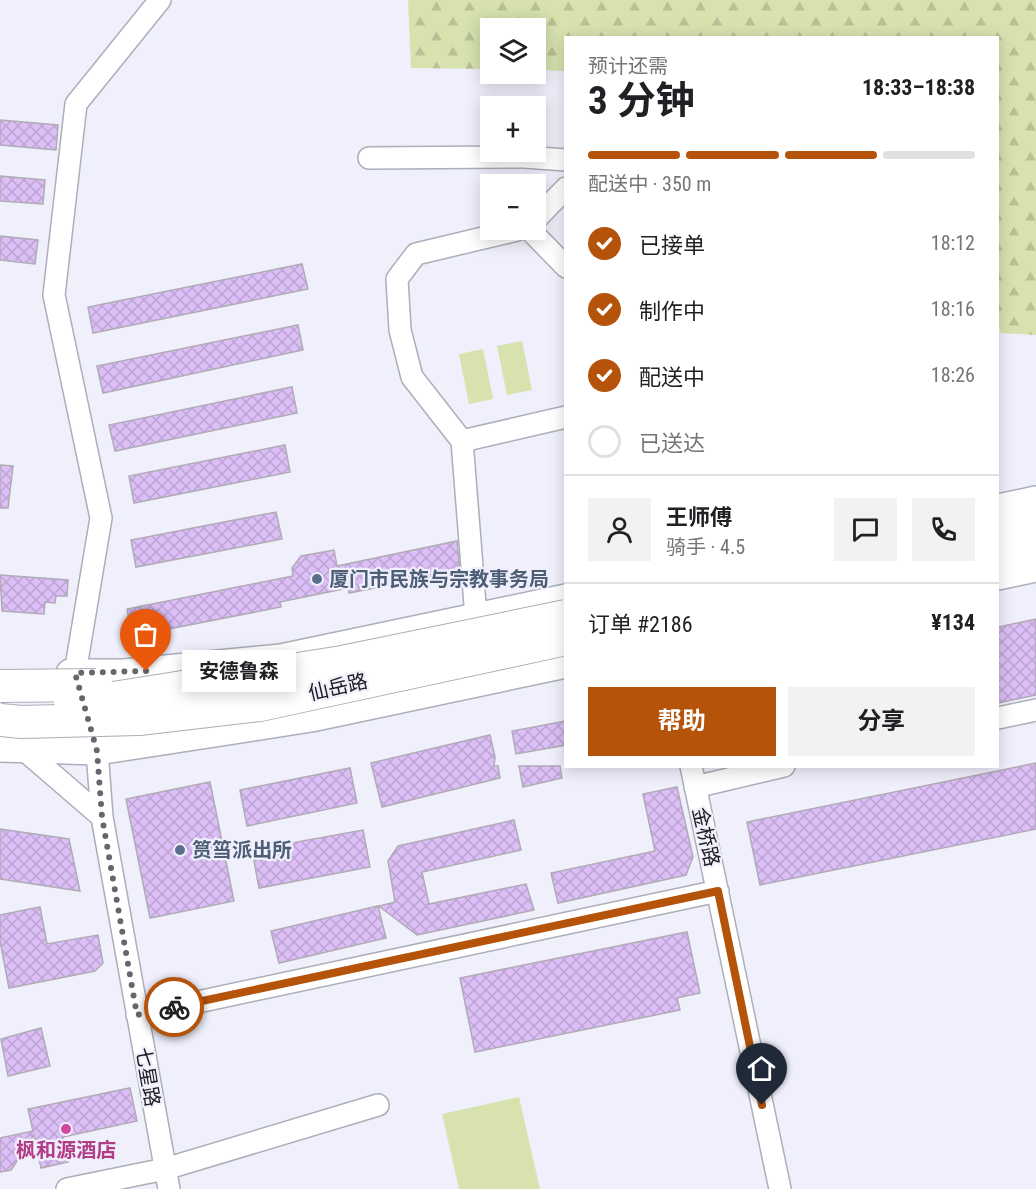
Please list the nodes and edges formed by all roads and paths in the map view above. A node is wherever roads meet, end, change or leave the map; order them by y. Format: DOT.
graph roads {
  1 [pos="160,0"];
  2 [pos="369,158"];
  3 [pos="564,160"];
  4 [pos="564,190"];
  5 [pos="546,209"];
  6 [pos="480,239"];
  7 [pos="540,240"];
  8 [pos="564,265"];
  9 [pos="564,417"];
  10 [pos="462,441"];
  11 [pos="1036,500"];
  12 [pos="999,508"];
  13 [pos="1036,519"];
  14 [pos="999,527"];
  15 [pos="1036,542"];
  16 [pos="999,550"];
  17 [pos="1036,568"];
  18 [pos="999,576"];
  19 [pos="564,598"];
  20 [pos="564,616"];
  21 [pos="476,617"];
  22 [pos="564,639"];
  23 [pos="564,664"];
  24 [pos="0,673"];
  25 [pos="75,673"];
  26 [pos="213,682"];
  27 [pos="0,686"];
  28 [pos="1036,710"];
  29 [pos="999,718"];
  30 [pos="7,727"];
  31 [pos="97,751"];
  32 [pos="767,768"];
  33 [pos="693,777"];
  34 [pos="102,817"];
  35 [pos="718,891"];
  36 [pos="137,1015"];
  37 [pos="378,1105"];
  38 [pos="167,1179"];
  39 [pos="67,1189"];
  40 [pos="780,1189"];
  1 -- 25 [label="street"];
  2 -- 3 [label="street"];
  4 -- 5 [label="street"];
  6 -- 10 [label="street"];
  7 -- 8 [label="street"];
  9 -- 10 [label="street"];
  10 -- 21 [label="street"];
  11 -- 12 [label="main road"];
  13 -- 14 [label="highway"];
  15 -- 16 [label="highway"];
  17 -- 18 [label="main road"];
  19 -- 21 [label="main road"];
  20 -- 26 [label="highway, 仙岳路, bridge"];
  21 -- 25 [label="main road"];
  22 -- 30 [label="highway, 仙岳路, bridge"];
  23 -- 31 [label="main road"];
  24 -- 25 [label="main road"];
  25 -- 31 [label="street, 七星路"];
  26 -- 27 [label="highway, bridge"];
  26 -- 30 [label="highway, 仙岳路, bridge"];
  28 -- 29 [label="street"];
  30 -- 31 [label="main road"];
  30 -- 34 [label="street"];
  31 -- 34 [label="street, 七星路"];
  32 -- 33 [label="street"];
  33 -- 35 [label="street, 金桥路"];
  34 -- 36 [label="street, 七星路"];
  35 -- 36 [label="street"];
  35 -- 40 [label="street, 金桥路"];
  36 -- 38 [label="street, 七星路"];
  37 -- 38 [label="street"];
  38 -- 39 [label="street"];
}
